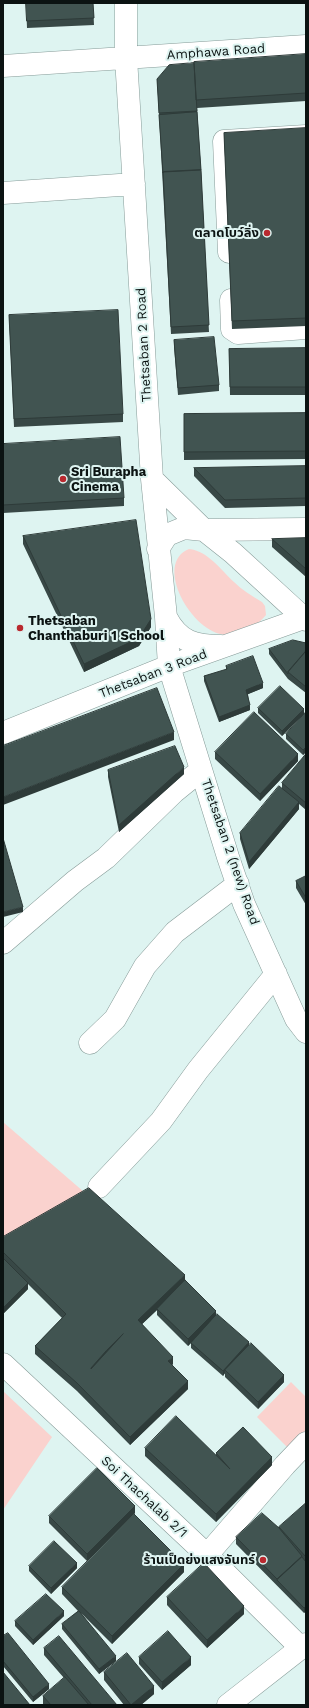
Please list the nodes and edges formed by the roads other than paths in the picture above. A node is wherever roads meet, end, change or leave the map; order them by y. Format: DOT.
graph roads {
  1 [pos="126,3"];
  2 [pos="306,46"];
  3 [pos="126,58"];
  4 [pos="3,66"];
  5 [pos="306,136"];
  6 [pos="134,184"];
  7 [pos="3,193"];
  8 [pos="306,328"];
  9 [pos="152,479"];
  10 [pos="306,529"];
  11 [pos="204,530"];
  12 [pos="158,549"];
  13 [pos="271,588"];
  14 [pos="166,617"];
  15 [pos="305,619"];
  16 [pos="264,631"];
  17 [pos="226,646"];
  18 [pos="169,666"];
  19 [pos="3,733"];
  20 [pos="201,770"];
  21 [pos="238,884"];
  22 [pos="3,943"];
  23 [pos="276,974"];
  24 [pos="306,1032"];
  25 [pos="90,1043"];
  26 [pos="100,1187"];
  27 [pos="3,1364"];
  28 [pos="306,1443"];
  29 [pos="207,1555"];
  30 [pos="303,1646"];
  31 [pos="228,1705"];
  1 -- 3 [label="street, Thetsaban 2 Road"];
  2 -- 3 [label="street, Amphawa Road"];
  3 -- 4 [label="street, Amphawa Road"];
  3 -- 6 [label="street, Thetsaban 2 Road"];
  5 -- 8 [label="street"];
  6 -- 7 [label="street"];
  6 -- 9 [label="street, Thetsaban 2 Road"];
  9 -- 11 [label="street"];
  9 -- 12 [label="street, Thetsaban 2 Road"];
  10 -- 11 [label="street"];
  11 -- 12 [label="street"];
  11 -- 13 [label="street"];
  12 -- 14 [label="street"];
  13 -- 15 [label="street"];
  13 -- 16 [label="street"];
  14 -- 17 [label="street"];
  14 -- 18 [label="street, Thetsaban 2 (new) Road"];
  15 -- 16 [label="street, Thetsaban 3 Road"];
  16 -- 17 [label="street, Thetsaban 3 Road"];
  17 -- 18 [label="street, Thetsaban 3 Road"];
  18 -- 19 [label="street, Thetsaban 3 Road"];
  18 -- 20 [label="street, Thetsaban 2 (new) Road"];
  20 -- 21 [label="street, Thetsaban 2 (new) Road"];
  20 -- 22 [label="street"];
  21 -- 23 [label="street, Thetsaban 2 (new) Road"];
  21 -- 25 [label="street"];
  23 -- 24 [label="street, Thetsaban 2 (new) Road"];
  23 -- 26 [label="street"];
  27 -- 29 [label="street, Soi Thachalab 2/1"];
  28 -- 29 [label="street"];
  29 -- 30 [label="street, Soi Thachalab 2/1"];
  30 -- 31 [label="street"];
}
